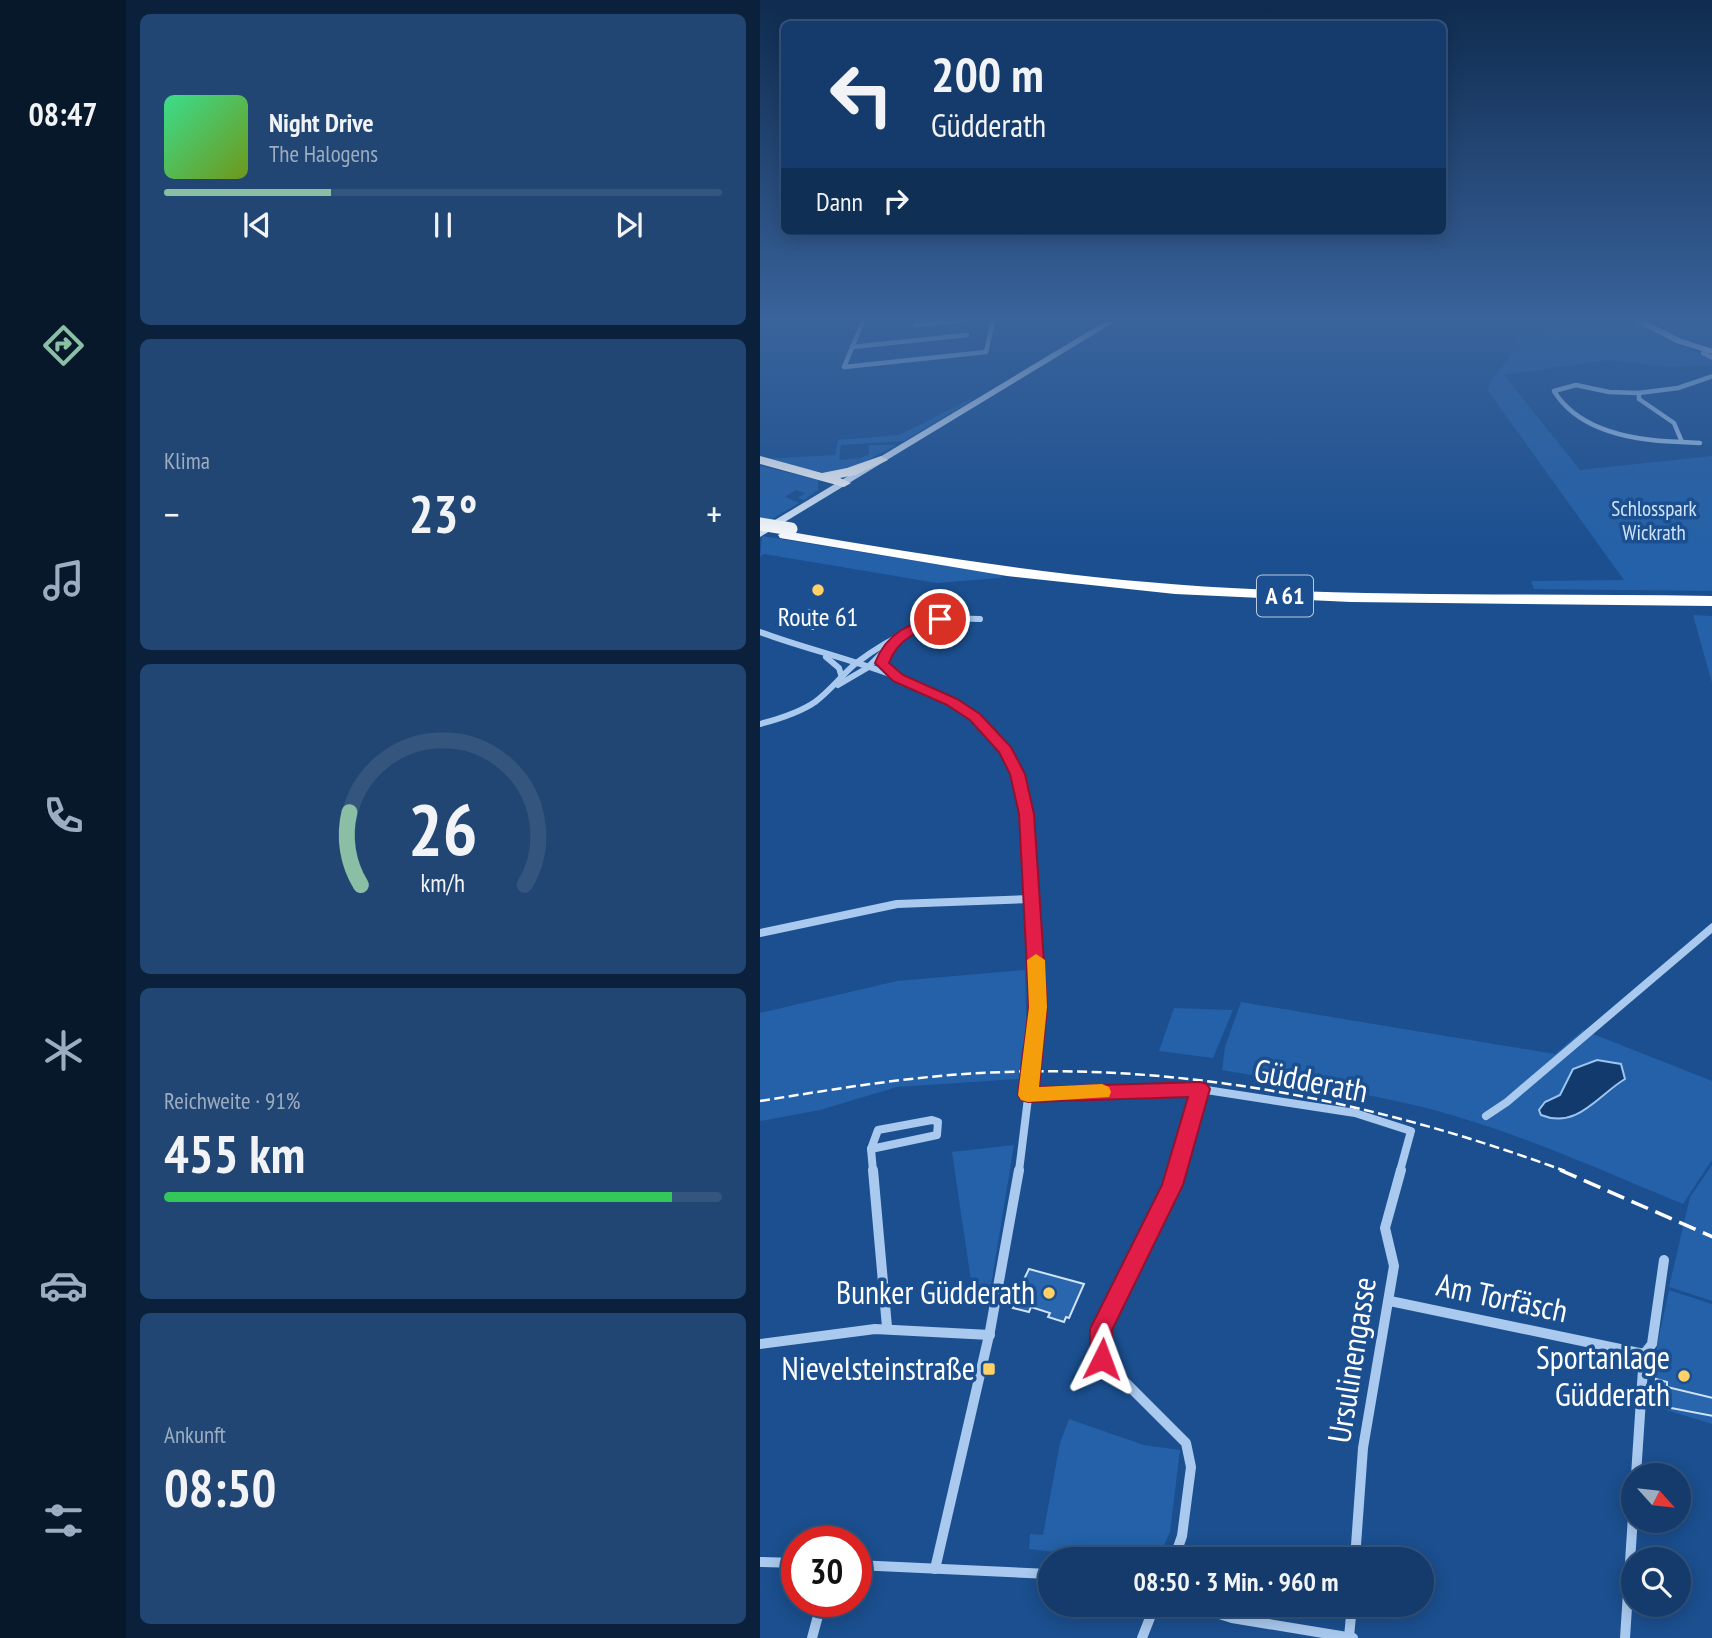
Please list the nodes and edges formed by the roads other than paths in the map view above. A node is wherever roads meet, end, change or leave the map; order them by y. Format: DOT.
graph roads {
  1 [pos="985,397"];
  2 [pos="1558,397"];
  3 [pos="1639,397"];
  4 [pos="1682,442"];
  5 [pos="1700,443"];
  6 [pos="881,460"];
  7 [pos="760,462"];
  8 [pos="826,476"];
  9 [pos="844,483"];
  10 [pos="760,524"];
  11 [pos="760,532"];
  12 [pos="788,532"];
  13 [pos="1713,594"];
  14 [pos="1713,601"];
  15 [pos="980,619"];
  16 [pos="760,632"];
  17 [pos="888,646"];
  18 [pos="883,654"];
  19 [pos="822,655"];
  20 [pos="856,664"];
  21 [pos="867,668"];
  22 [pos="842,678"];
  23 [pos="898,678"];
  24 [pos="832,689"];
  25 [pos="760,724"];
  26 [pos="1031,899"];
  27 [pos="1713,926"];
  28 [pos="760,933"];
  29 [pos="1200,1089"];
  30 [pos="1029,1090"];
  31 [pos="1486,1115"];
  32 [pos="1411,1131"];
  33 [pos="871,1149"];
  34 [pos="1664,1260"];
  35 [pos="1390,1301"];
  36 [pos="887,1327"];
  37 [pos="990,1335"];
  38 [pos="760,1344"];
  39 [pos="1644,1354"];
  40 [pos="1637,1463"];
  41 [pos="1632,1533"];
  42 [pos="1178,1547"];
  43 [pos="1356,1547"];
  44 [pos="760,1562"];
  45 [pos="781,1563"];
  46 [pos="872,1566"];
  47 [pos="935,1569"];
  48 [pos="1038,1573"];
  49 [pos="818,1617"];
  50 [pos="1151,1617"];
  51 [pos="1229,1617"];
  52 [pos="1352,1617"];
  53 [pos="812,1638"];
  54 [pos="1142,1638"];
  55 [pos="1351,1638"];
  56 [pos="1625,1638"];
  1 -- 6 [label="main road"];
  2 -- 4 [label="street"];
  3 -- 4 [label="street"];
  4 -- 5 [label="street"];
  6 -- 8 [label="highway"];
  6 -- 9 [label="main road"];
  7 -- 8 [label="highway"];
  7 -- 9 [label="highway"];
  8 -- 9 [label="highway"];
  9 -- 11 [label="main road"];
  10 -- 12 [label="highway, A 61, bridge"];
  11 -- 12 [label="highway, A 61"];
  12 -- 13 [label="highway, A 61"];
  12 -- 14 [label="highway, A 61"];
  15 -- 17 [label="street"];
  16 -- 19 [label="street"];
  17 -- 18 [label="street"];
  17 -- 20 [label="street"];
  18 -- 21 [label="street"];
  18 -- 23 [label="street"];
  19 -- 20 [label="street"];
  19 -- 22 [label="street"];
  20 -- 21 [label="street"];
  20 -- 22 [label="street"];
  21 -- 23 [label="street"];
  21 -- 24 [label="street"];
  22 -- 24 [label="street"];
  23 -- 26 [label="street"];
  24 -- 25 [label="street"];
  26 -- 28 [label="street"];
  26 -- 30 [label="street, bridge"];
  27 -- 31 [label="street"];
  29 -- 30 [label="street, Güdderath"];
  29 -- 32 [label="street, Güdderath"];
  29 -- 42 [label="street"];
  30 -- 37 [label="street"];
  32 -- 35 [label="street, Ursulinengasse"];
  33 -- 33 [label="street"];
  33 -- 36 [label="street"];
  34 -- 39 [label="street"];
  35 -- 39 [label="street, Am Torfäsch"];
  35 -- 43 [label="street, Ursulinengasse"];
  36 -- 37 [label="street"];
  36 -- 38 [label="street"];
  37 -- 47 [label="street"];
  39 -- 40 [label="street"];
  41 -- 56 [label="street"];
  44 -- 45 [label="street"];
  46 -- 47 [label="street"];
  47 -- 48 [label="street"];
  49 -- 53 [label="street"];
  50 -- 54 [label="street"];
  51 -- 55 [label="street"];
  52 -- 55 [label="street"];
}
